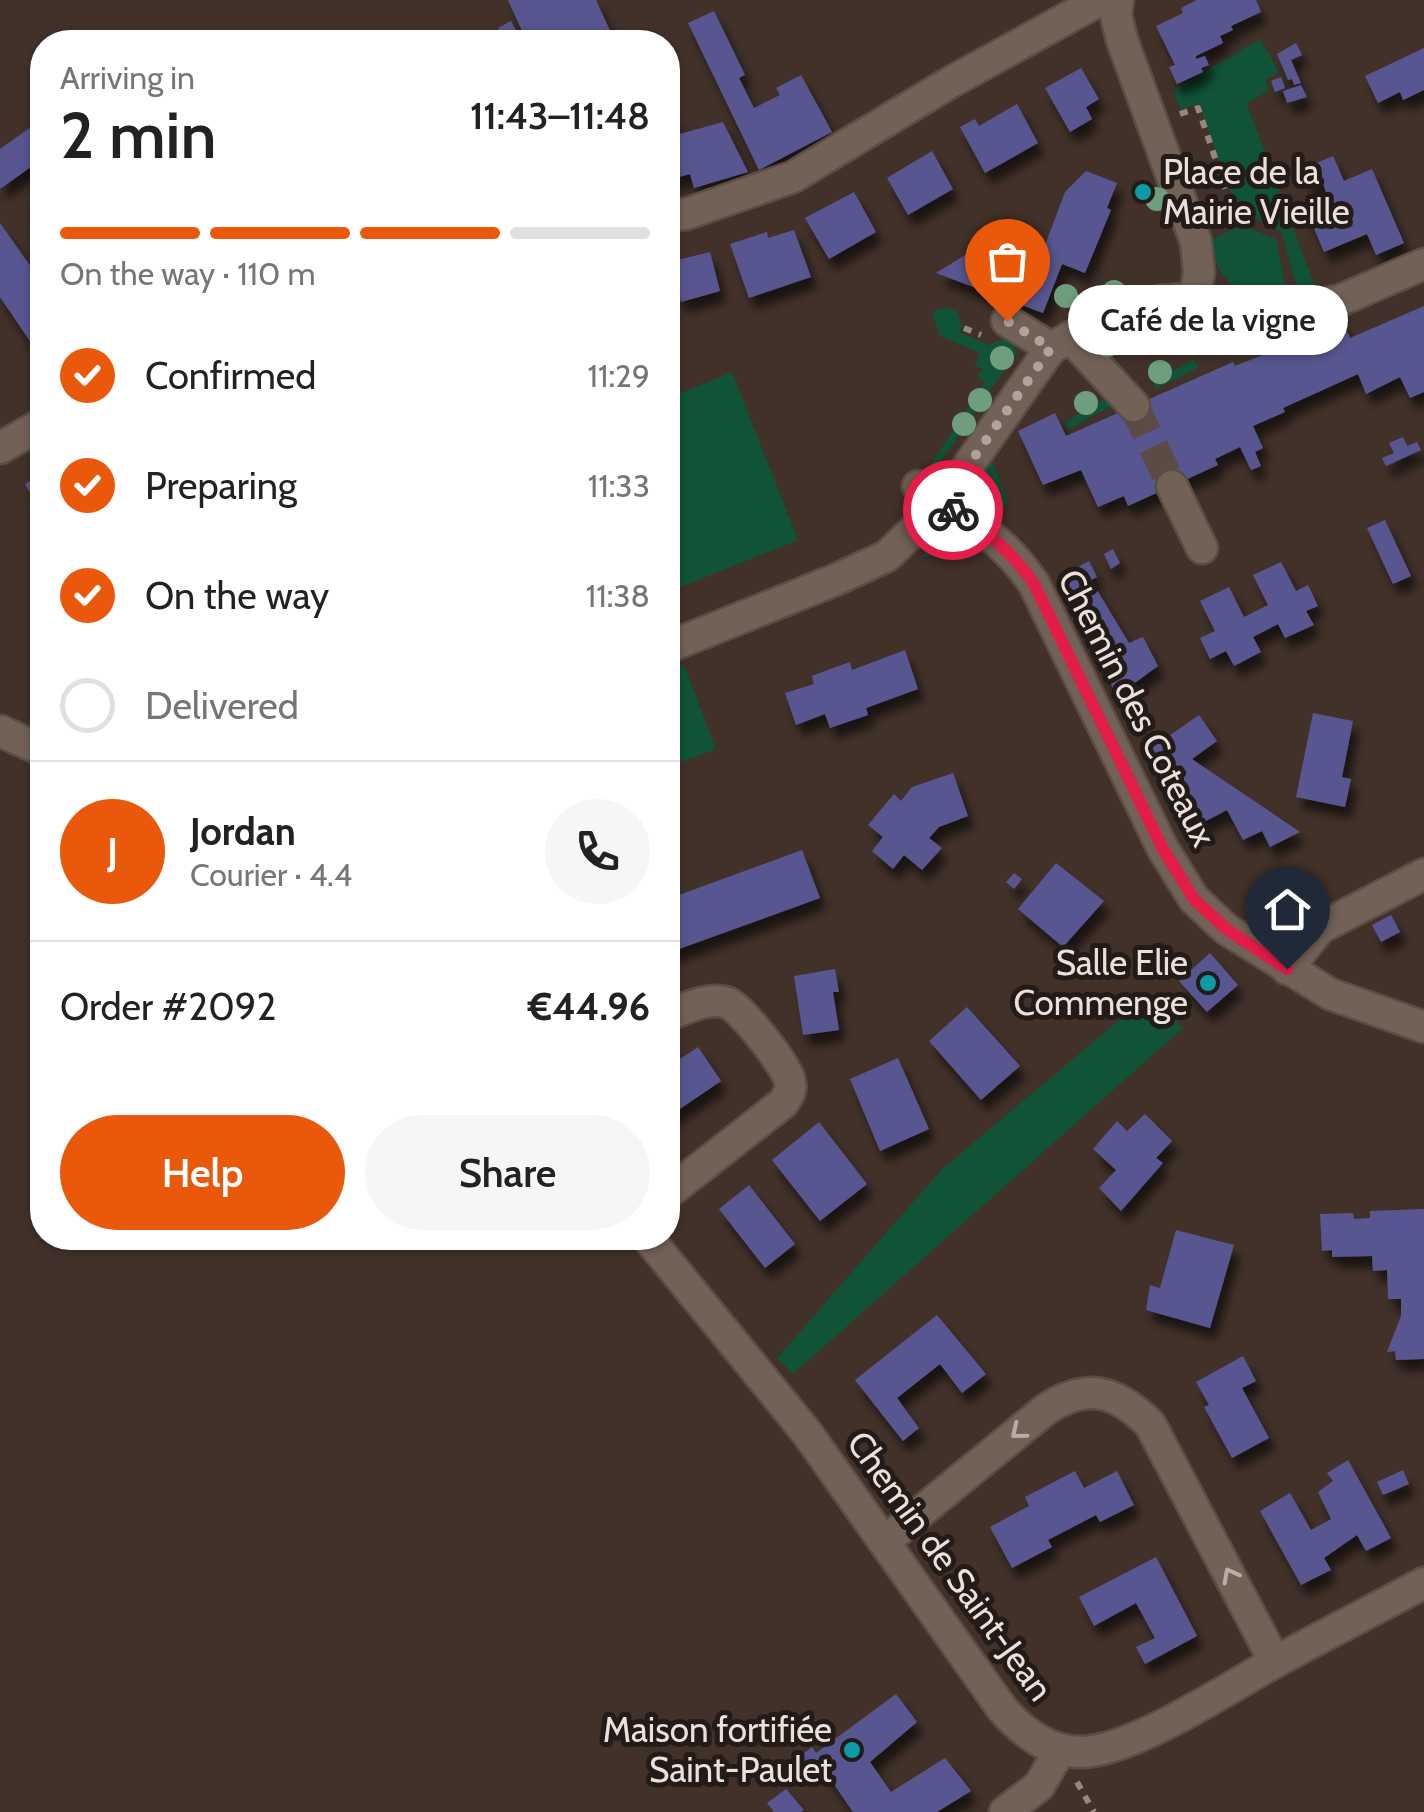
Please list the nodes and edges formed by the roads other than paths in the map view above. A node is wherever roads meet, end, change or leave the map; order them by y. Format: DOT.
graph roads {
  1 [pos="1100,0"];
  2 [pos="1118,0"];
  3 [pos="680,215"];
  4 [pos="1424,264"];
  5 [pos="1194,298"];
  6 [pos="1007,321"];
  7 [pos="1060,342"];
  8 [pos="1134,406"];
  9 [pos="30,431"];
  10 [pos="0,448"];
  11 [pos="1172,486"];
  12 [pos="930,495"];
  13 [pos="1202,548"];
  14 [pos="680,641"];
  15 [pos="0,731"];
  16 [pos="30,745"];
  17 [pos="1424,874"];
  18 [pos="1287,969"];
  19 [pos="680,1011"];
  20 [pos="1424,1028"];
  21 [pos="680,1184"];
  22 [pos="658,1250"];
  23 [pos="884,1542"];
  24 [pos="1424,1583"];
  25 [pos="1275,1662"];
  26 [pos="1060,1750"];
  27 [pos="1004,1812"];
  1 -- 3 [label="street"];
  2 -- 5 [label="street"];
  4 -- 5 [label="street"];
  5 -- 7 [label="street"];
  6 -- 7 [label="street"];
  7 -- 8 [label="street"];
  7 -- 12 [label="street"];
  9 -- 10 [label="street"];
  11 -- 13 [label="street"];
  12 -- 14 [label="street"];
  12 -- 18 [label="street, Chemin des Coteaux"];
  15 -- 16 [label="street"];
  17 -- 18 [label="street"];
  18 -- 20 [label="street, Chemin des Coteaux"];
  19 -- 21 [label="street"];
  22 -- 23 [label="street, Chemin de Saint-Jean"];
  25 -- 23 [label="street, one-way"];
  23 -- 26 [label="street, Chemin de Saint-Jean"];
  24 -- 25 [label="street, Chemin de Saint-Jean"];
  25 -- 26 [label="street, Chemin de Saint-Jean"];
  26 -- 27 [label="street"];
}
